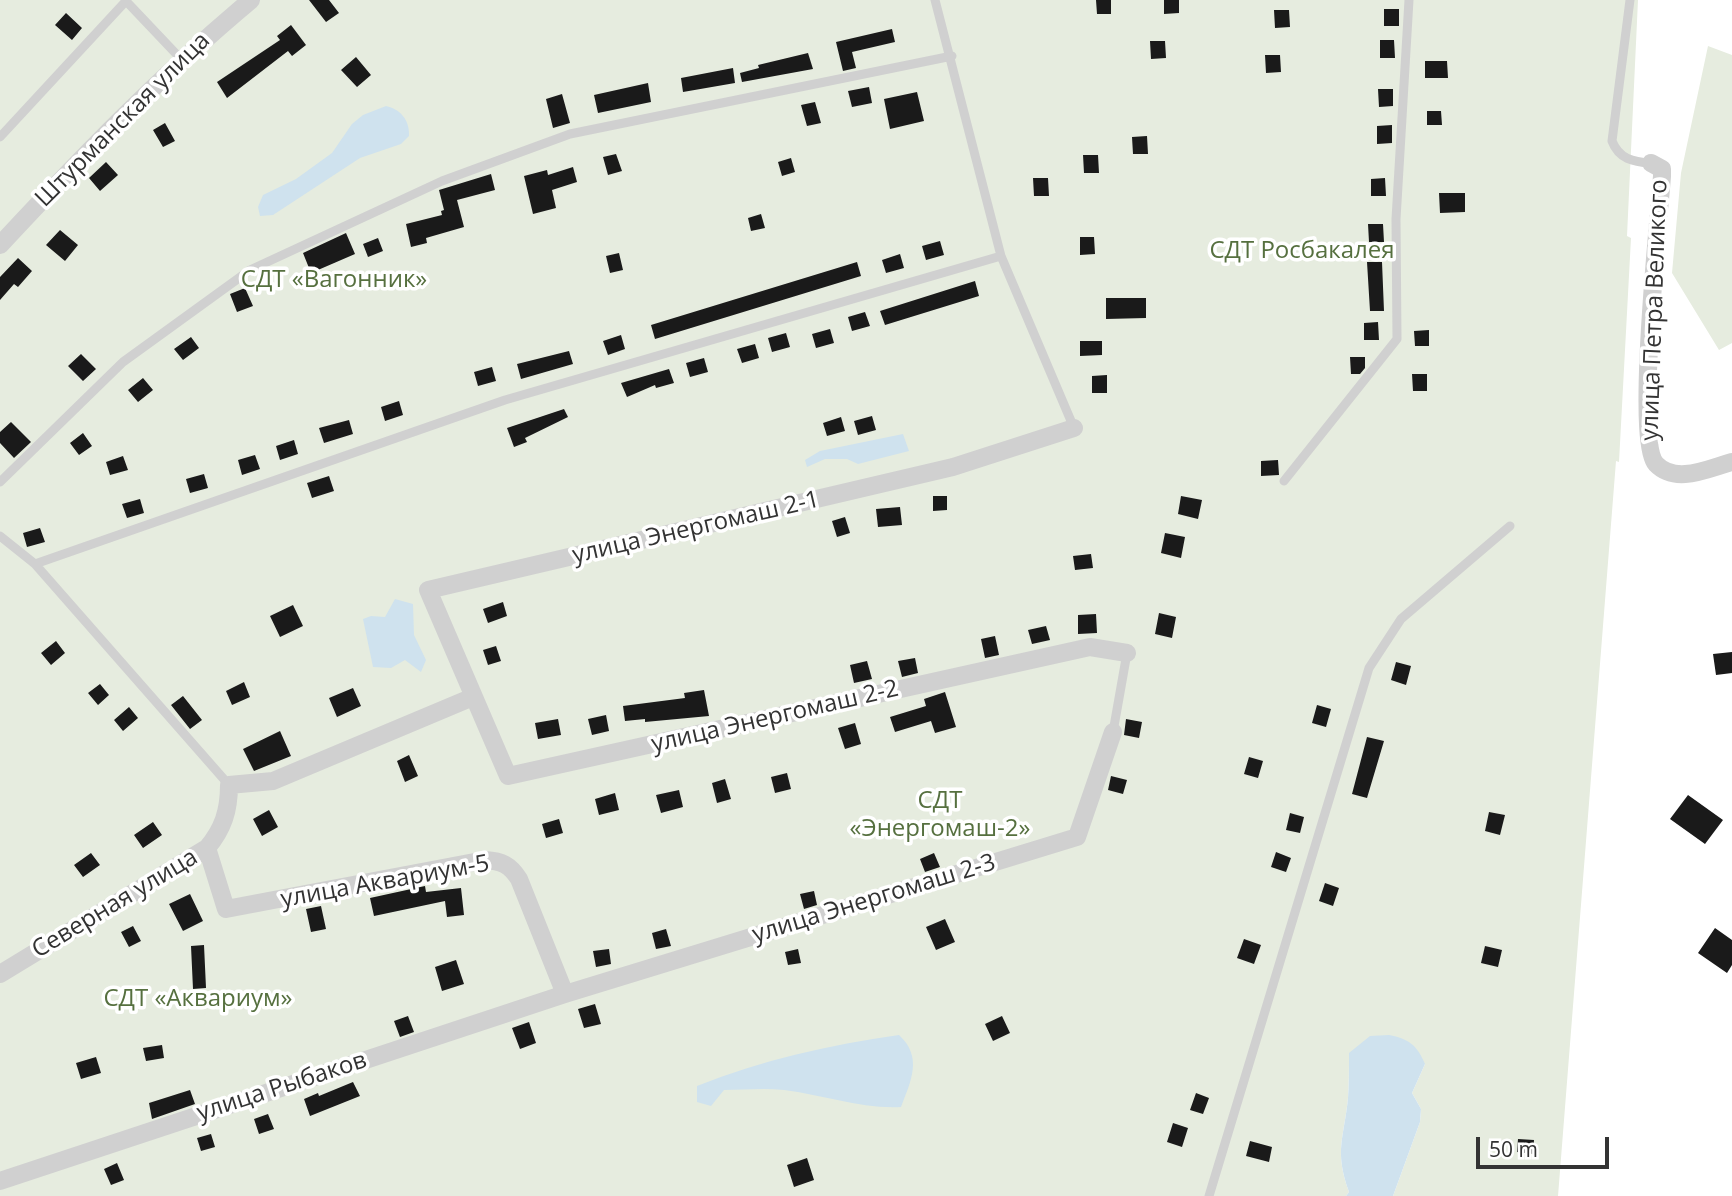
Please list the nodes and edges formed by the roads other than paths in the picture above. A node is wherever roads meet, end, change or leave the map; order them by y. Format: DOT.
graph roads {
  1 [pos="251,0"];
  2 [pos="935,0"];
  3 [pos="1409,0"];
  4 [pos="1630,0"];
  5 [pos="126,1"];
  6 [pos="952,55"];
  7 [pos="181,59"];
  8 [pos="0,137"];
  9 [pos="1651,163"];
  10 [pos="0,245"];
  11 [pos="1001,256"];
  12 [pos="1074,428"];
  13 [pos="1732,463"];
  14 [pos="1284,481"];
  15 [pos="0,482"];
  16 [pos="1510,526"];
  17 [pos="0,536"];
  18 [pos="35,564"];
  19 [pos="1127,653"];
  20 [pos="473,697"];
  21 [pos="1113,732"];
  22 [pos="229,785"];
  23 [pos="207,848"];
  24 [pos="0,974"];
  25 [pos="565,994"];
  26 [pos="0,1181"];
  27 [pos="1209,1196"];
  1 -- 7 [label="street, Штурманская улица"];
  2 -- 6 [label="lane"];
  3 -- 14 [label="lane"];
  4 -- 9 [label="lane"];
  5 -- 7 [label="lane"];
  5 -- 8 [label="lane"];
  6 -- 11 [label="lane"];
  6 -- 15 [label="lane"];
  7 -- 10 [label="street, Штурманская улица"];
  9 -- 13 [label="street, улица Петра Великого"];
  11 -- 12 [label="lane"];
  11 -- 18 [label="lane"];
  12 -- 20 [label="street, улица Энергомаш 2-1"];
  16 -- 27 [label="lane"];
  17 -- 18 [label="lane"];
  18 -- 22 [label="lane"];
  19 -- 20 [label="street, улица Энергомаш 2-2"];
  19 -- 21 [label="lane"];
  20 -- 22 [label="street"];
  21 -- 25 [label="street, улица Энергомаш 2-3"];
  22 -- 23 [label="street, Северная улица"];
  23 -- 24 [label="street, Северная улица"];
  23 -- 25 [label="street, улица Аквариум-5"];
  25 -- 26 [label="street, улица Рыбаков"];
}
